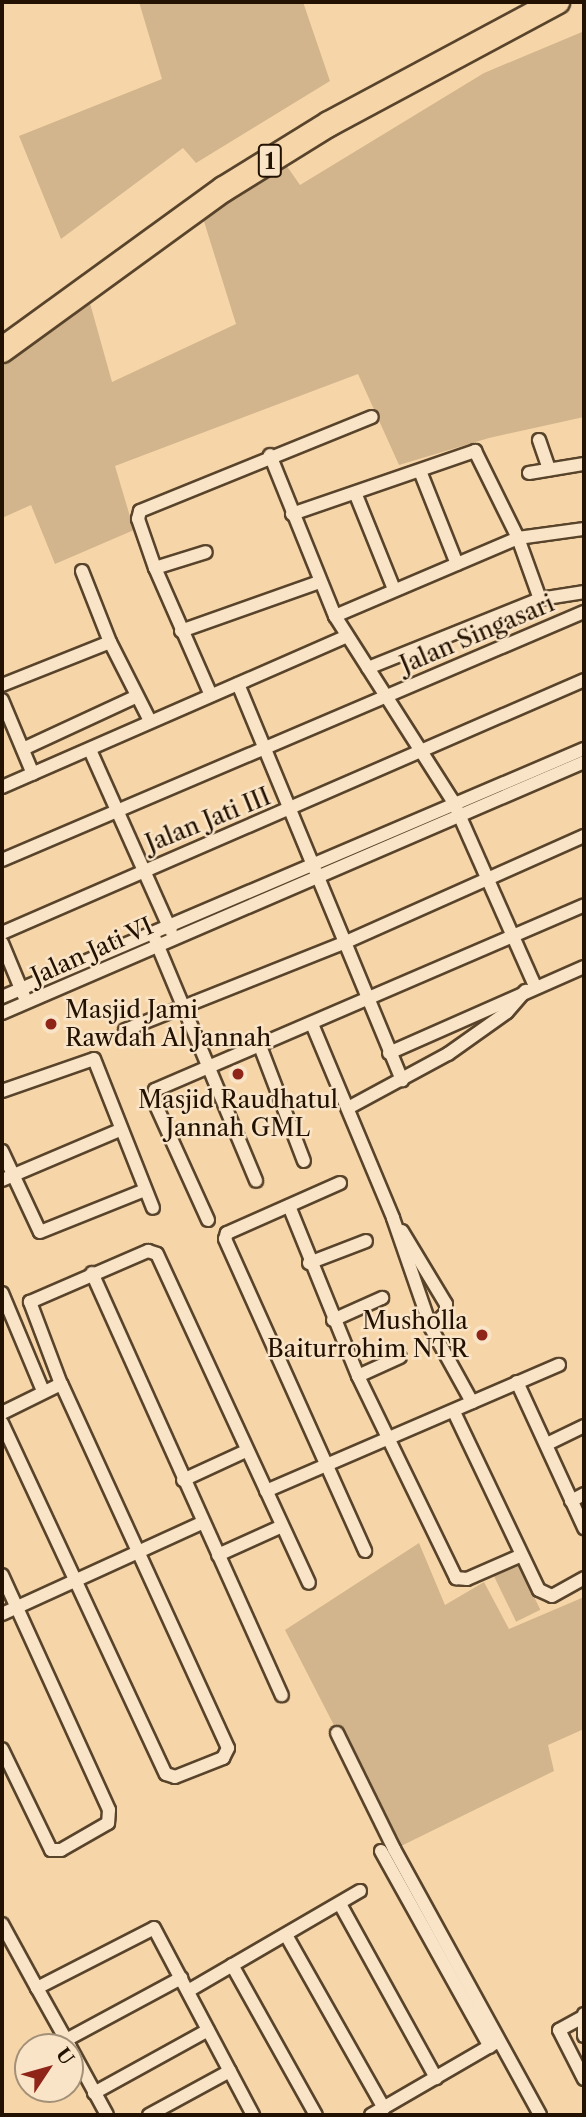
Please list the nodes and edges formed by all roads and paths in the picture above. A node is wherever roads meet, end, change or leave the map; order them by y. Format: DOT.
graph roads {
  1 [pos="521,2"];
  2 [pos="557,2"];
  3 [pos="2,332"];
  4 [pos="2,349"];
  5 [pos="372,417"];
  6 [pos="539,440"];
  7 [pos="270,455"];
  8 [pos="584,464"];
  9 [pos="549,470"];
  10 [pos="420,471"];
  11 [pos="529,473"];
  12 [pos="356,495"];
  13 [pos="292,514"];
  14 [pos="584,529"];
  15 [pos="518,538"];
  16 [pos="205,552"];
  17 [pos="457,564"];
  18 [pos="155,568"];
  19 [pos="82,572"];
  20 [pos="319,582"];
  21 [pos="394,589"];
  22 [pos="584,592"];
  23 [pos="540,600"];
  24 [pos="584,612"];
  25 [pos="335,616"];
  26 [pos="181,631"];
  27 [pos="346,637"];
  28 [pos="110,642"];
  29 [pos="369,668"];
  30 [pos="584,680"];
  31 [pos="238,684"];
  32 [pos="2,685"];
  33 [pos="210,693"];
  34 [pos="385,694"];
  35 [pos="135,697"];
  36 [pos="2,701"];
  37 [pos="150,721"];
  38 [pos="264,746"];
  39 [pos="23,749"];
  40 [pos="584,749"];
  41 [pos="90,750"];
  42 [pos="419,751"];
  43 [pos="584,762"];
  44 [pos="33,774"];
  45 [pos="2,787"];
  46 [pos="453,802"];
  47 [pos="289,809"];
  48 [pos="118,812"];
  49 [pos="458,815"];
  50 [pos="584,836"];
  51 [pos="2,860"];
  52 [pos="143,869"];
  53 [pos="312,869"];
  54 [pos="487,881"];
  55 [pos="584,905"];
  56 [pos="168,924"];
  57 [pos="2,933"];
  58 [pos="174,937"];
  59 [pos="513,937"];
  60 [pos="155,938"];
  61 [pos="346,942"];
  62 [pos="2,943"];
  63 [pos="584,967"];
  64 [pos="530,988"];
  65 [pos="21,989"];
  66 [pos="2,998"];
  67 [pos="367,999"];
  68 [pos="27,1003"];
  69 [pos="183,1009"];
  70 [pos="2,1013"];
  71 [pos="312,1024"];
  72 [pos="125,1030"];
  73 [pos="260,1046"];
  74 [pos="389,1053"];
  75 [pos="206,1067"];
  76 [pos="402,1080"];
  77 [pos="2,1091"];
  78 [pos="348,1108"];
  79 [pos="120,1130"];
  80 [pos="2,1151"];
  81 [pos="304,1161"];
  82 [pos="7,1177"];
  83 [pos="256,1181"];
  84 [pos="340,1183"];
  85 [pos="145,1190"];
  86 [pos="289,1206"];
  87 [pos="153,1208"];
  88 [pos="393,1218"];
  89 [pos="208,1220"];
  90 [pos="366,1241"];
  91 [pos="309,1263"];
  92 [pos="92,1273"];
  93 [pos="2,1293"];
  94 [pos="382,1298"];
  95 [pos="30,1302"];
  96 [pos="10,1310"];
  97 [pos="333,1320"];
  98 [pos="431,1328"];
  99 [pos="400,1357"];
  100 [pos="559,1365"];
  101 [pos="358,1376"];
  102 [pos="517,1382"];
  103 [pos="61,1384"];
  104 [pos="43,1391"];
  105 [pos="472,1402"];
  106 [pos="454,1412"];
  107 [pos="2,1413"];
  108 [pos="2,1423"];
  109 [pos="584,1426"];
  110 [pos="389,1440"];
  111 [pos="547,1444"];
  112 [pos="246,1451"];
  113 [pos="326,1466"];
  114 [pos="183,1480"];
  115 [pos="266,1491"];
  116 [pos="584,1494"];
  117 [pos="571,1501"];
  118 [pos="202,1523"];
  119 [pos="280,1527"];
  120 [pos="584,1528"];
  121 [pos="141,1550"];
  122 [pos="365,1551"];
  123 [pos="218,1555"];
  124 [pos="520,1556"];
  125 [pos="2,1575"];
  126 [pos="584,1578"];
  127 [pos="77,1580"];
  128 [pos="309,1583"];
  129 [pos="18,1606"];
  130 [pos="2,1614"];
  131 [pos="282,1695"];
  132 [pos="337,1733"];
  133 [pos="2,1749"];
  134 [pos="381,1851"];
  135 [pos="360,1891"];
  136 [pos="340,1903"];
  137 [pos="2,1924"];
  138 [pos="286,1935"];
  139 [pos="232,1965"];
  140 [pos="181,1978"];
  141 [pos="37,1988"];
  142 [pos="188,1991"];
  143 [pos="583,2016"];
  144 [pos="208,2031"];
  145 [pos="62,2033"];
  146 [pos="84,2036"];
  147 [pos="584,2036"];
  148 [pos="494,2044"];
  149 [pos="230,2071"];
  150 [pos="84,2074"];
  151 [pos="436,2078"];
  152 [pos="584,2079"];
  153 [pos="94,2093"];
  154 [pos="384,2108"];
  155 [pos="173,2110"];
  156 [pos="107,2115"];
  157 [pos="149,2115"];
  158 [pos="253,2115"];
  159 [pos="317,2115"];
  160 [pos="371,2115"];
  161 [pos="540,2115"];
  1 -- 3 [label="highway, 1"];
  2 -- 4 [label="highway, 1"];
  5 -- 7 [label="street"];
  6 -- 9 [label="street"];
  7 -- 13 [label="street"];
  7 -- 18 [label="street"];
  8 -- 9 [label="street"];
  9 -- 11 [label="street"];
  10 -- 12 [label="street"];
  10 -- 15 [label="street"];
  10 -- 17 [label="street"];
  12 -- 13 [label="street"];
  12 -- 21 [label="street"];
  13 -- 20 [label="street"];
  14 -- 15 [label="street"];
  15 -- 17 [label="street"];
  15 -- 23 [label="street"];
  16 -- 18 [label="street"];
  17 -- 21 [label="street"];
  18 -- 26 [label="street"];
  19 -- 28 [label="street"];
  20 -- 25 [label="street"];
  20 -- 26 [label="street"];
  21 -- 25 [label="street"];
  22 -- 23 [label="street"];
  23 -- 29 [label="street"];
  24 -- 34 [label="street, Jalan Singasari"];
  25 -- 27 [label="street"];
  26 -- 33 [label="street"];
  27 -- 29 [label="street"];
  27 -- 31 [label="street"];
  28 -- 32 [label="street"];
  28 -- 35 [label="street"];
  29 -- 34 [label="street"];
  30 -- 42 [label="street, Jalan Jati III"];
  31 -- 33 [label="street"];
  31 -- 38 [label="street"];
  33 -- 37 [label="street"];
  34 -- 38 [label="street, Jalan Singasari"];
  34 -- 42 [label="street"];
  35 -- 37 [label="street"];
  35 -- 39 [label="street"];
  36 -- 39 [label="street"];
  37 -- 41 [label="street"];
  38 -- 47 [label="street"];
  38 -- 48 [label="street, Jalan Singasari"];
  39 -- 44 [label="street"];
  40 -- 46 [label="street"];
  41 -- 44 [label="street"];
  41 -- 48 [label="street"];
  42 -- 46 [label="street"];
  42 -- 47 [label="street, Jalan Jati III"];
  43 -- 49 [label="street"];
  44 -- 45 [label="street"];
  46 -- 49 [label="street"];
  46 -- 53 [label="street"];
  47 -- 52 [label="street, Jalan Jati III"];
  47 -- 53 [label="street"];
  48 -- 51 [label="street, Jalan Singasari"];
  48 -- 52 [label="street"];
  49 -- 53 [label="street"];
  49 -- 54 [label="street"];
  50 -- 54 [label="street"];
  52 -- 56 [label="street"];
  52 -- 57 [label="street, Jalan Jati III"];
  53 -- 56 [label="street, Jalan Jati VI"];
  53 -- 58 [label="street, Jalan Jati VI"];
  53 -- 61 [label="street"];
  54 -- 59 [label="street"];
  54 -- 61 [label="street"];
  55 -- 59 [label="street"];
  56 -- 58 [label="street"];
  56 -- 60 [label="street, Jalan Jati VI"];
  58 -- 60 [label="street, Jalan Jati VI"];
  59 -- 64 [label="street"];
  59 -- 67 [label="street"];
  60 -- 65 [label="street, Jalan Jati VI"];
  60 -- 68 [label="street, Jalan Jati VI"];
  60 -- 69 [label="street"];
  61 -- 67 [label="street"];
  61 -- 69 [label="street"];
  62 -- 65 [label="street"];
  63 -- 64 [label="street"];
  64 -- 74 [label="street"];
  64 -- 76 [label="street"];
  65 -- 66 [label="street, Jalan Jati VI"];
  65 -- 68 [label="street"];
  67 -- 71 [label="street"];
  67 -- 74 [label="street"];
  68 -- 70 [label="street, Jalan Jati VI"];
  69 -- 72 [label="street"];
  69 -- 75 [label="street"];
  71 -- 73 [label="street"];
  71 -- 78 [label="street"];
  73 -- 75 [label="street"];
  73 -- 81 [label="street"];
  74 -- 76 [label="street"];
  75 -- 83 [label="street"];
  75 -- 89 [label="street"];
  76 -- 78 [label="street"];
  77 -- 79 [label="street"];
  78 -- 88 [label="street"];
  79 -- 82 [label="street"];
  79 -- 85 [label="street"];
  80 -- 82 [label="street"];
  82 -- 85 [label="street"];
  84 -- 86 [label="street"];
  85 -- 87 [label="street"];
  86 -- 91 [label="street"];
  86 -- 113 [label="street"];
  88 -- 98 [label="street"];
  88 -- 98 [label="street"];
  90 -- 91 [label="street"];
  91 -- 97 [label="street"];
  92 -- 95 [label="street"];
  92 -- 112 [label="street"];
  92 -- 114 [label="street"];
  93 -- 96 [label="street"];
  94 -- 97 [label="street"];
  95 -- 96 [label="street"];
  95 -- 103 [label="street"];
  96 -- 104 [label="street"];
  97 -- 101 [label="street"];
  98 -- 105 [label="street"];
  99 -- 101 [label="street"];
  100 -- 102 [label="street"];
  101 -- 110 [label="street"];
  102 -- 105 [label="street"];
  102 -- 111 [label="street"];
  103 -- 104 [label="street"];
  103 -- 121 [label="street"];
  104 -- 107 [label="street"];
  105 -- 106 [label="street"];
  106 -- 110 [label="street"];
  106 -- 124 [label="street"];
  108 -- 127 [label="street"];
  109 -- 111 [label="street"];
  110 -- 113 [label="street"];
  110 -- 124 [label="street"];
  111 -- 117 [label="street"];
  112 -- 114 [label="street"];
  112 -- 115 [label="street"];
  113 -- 115 [label="street"];
  113 -- 122 [label="street"];
  114 -- 118 [label="street"];
  115 -- 119 [label="street"];
  116 -- 117 [label="street"];
  117 -- 120 [label="street"];
  118 -- 121 [label="street"];
  118 -- 123 [label="street"];
  119 -- 123 [label="street"];
  119 -- 128 [label="street"];
  121 -- 127 [label="street"];
  121 -- 127 [label="street"];
  123 -- 131 [label="street"];
  124 -- 126 [label="street"];
  125 -- 129 [label="street"];
  127 -- 129 [label="street"];
  129 -- 130 [label="street"];
  129 -- 133 [label="street"];
  132 -- 148 [label="street"];
  134 -- 148 [label="street"];
  135 -- 136 [label="street"];
  136 -- 138 [label="street"];
  136 -- 151 [label="street"];
  137 -- 141 [label="street"];
  138 -- 139 [label="street"];
  138 -- 154 [label="street"];
  139 -- 142 [label="street"];
  139 -- 159 [label="street"];
  140 -- 141 [label="street"];
  140 -- 142 [label="street"];
  140 -- 146 [label="street"];
  141 -- 145 [label="street"];
  142 -- 144 [label="street"];
  143 -- 147 [label="street"];
  143 -- 152 [label="street"];
  144 -- 149 [label="street"];
  144 -- 153 [label="street"];
  148 -- 151 [label="street"];
  148 -- 161 [label="street"];
  149 -- 155 [label="street"];
  149 -- 158 [label="street"];
  150 -- 153 [label="street"];
  151 -- 154 [label="street"];
  153 -- 156 [label="street"];
  154 -- 160 [label="street"];
  155 -- 157 [label="street"];
}
